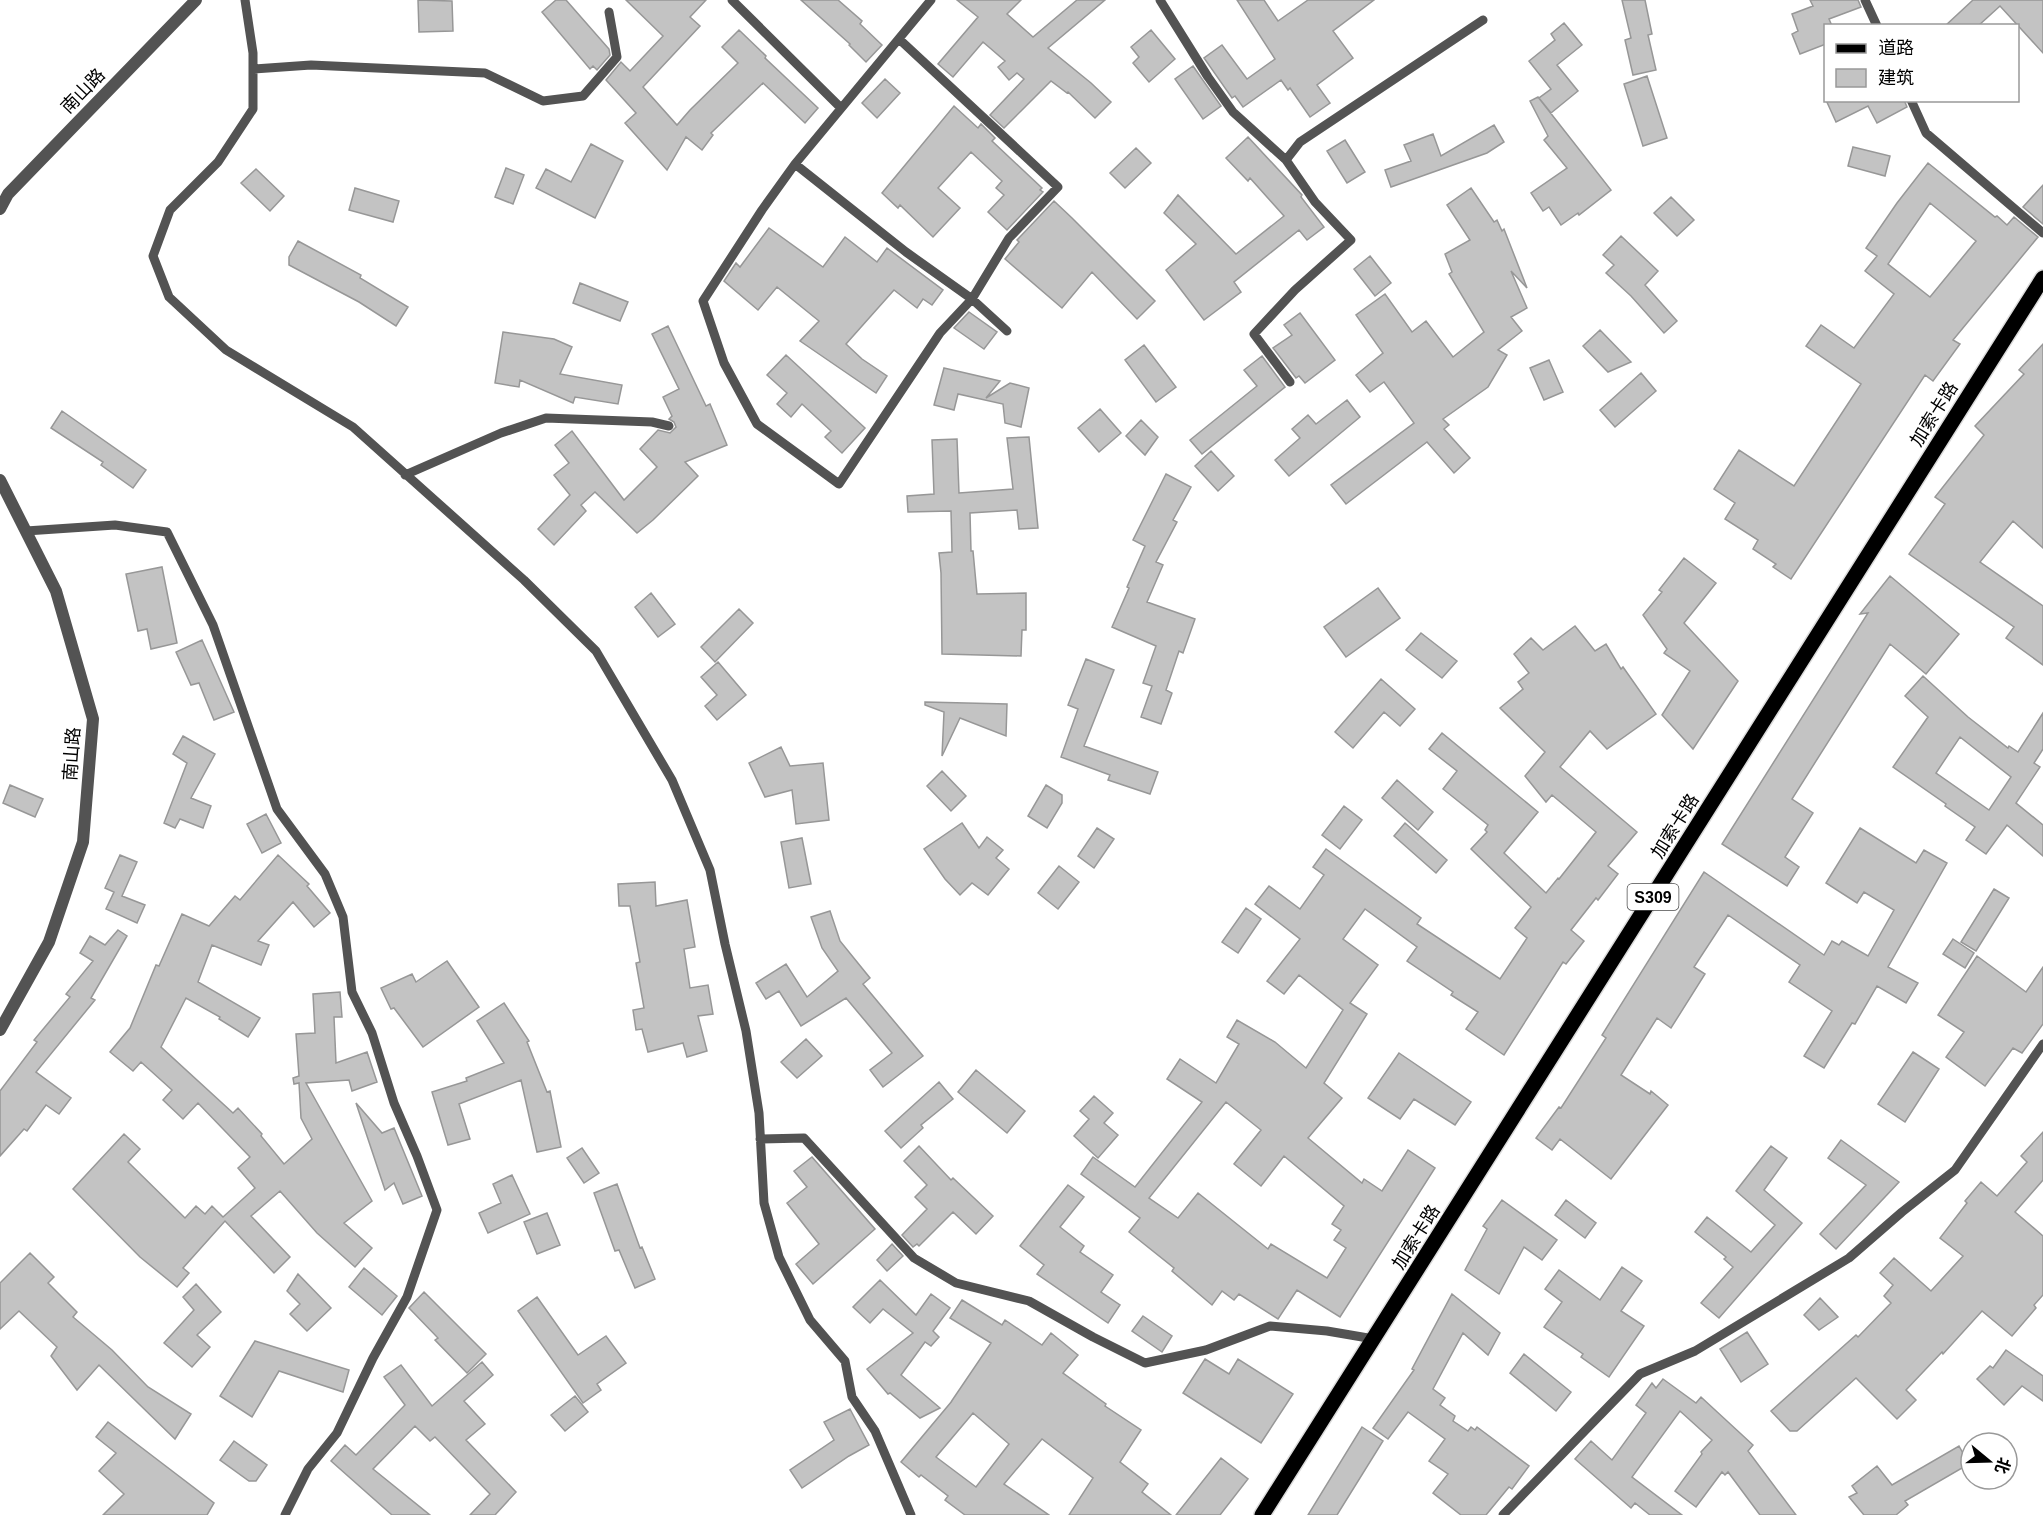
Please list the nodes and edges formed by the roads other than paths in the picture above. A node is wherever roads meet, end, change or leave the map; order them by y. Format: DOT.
graph roads {
  1 [pos="196,0"];
  2 [pos="245,0"];
  3 [pos="732,0"];
  4 [pos="932,0"];
  5 [pos="1160,0"];
  6 [pos="1865,0"];
  7 [pos="609,12"];
  8 [pos="1483,21"];
  9 [pos="1876,24"];
  10 [pos="899,39"];
  11 [pos="253,69"];
  12 [pos="1912,102"];
  13 [pos="842,108"];
  14 [pos="1286,160"];
  15 [pos="795,164"];
  16 [pos="4,191"];
  17 [pos="0,209"];
  18 [pos="2043,233"];
  19 [pos="2043,278"];
  20 [pos="972,299"];
  21 [pos="1007,331"];
  22 [pos="1290,382"];
  23 [pos="669,426"];
  24 [pos="405,475"];
  25 [pos="0,480"];
  26 [pos="26,531"];
  27 [pos="0,1030"];
  28 [pos="2043,1044"];
  29 [pos="760,1140"];
  30 [pos="1374,1339"];
  31 [pos="285,1515"];
  32 [pos="911,1515"];
  33 [pos="1262,1515"];
  34 [pos="1503,1515"];
  1 -- 16 [label="street, 南山路"];
  2 -- 11 [label="lane"];
  3 -- 13 [label="lane"];
  4 -- 10 [label="lane"];
  5 -- 14 [label="lane"];
  6 -- 9 [label="lane"];
  7 -- 11 [label="lane"];
  8 -- 14 [label="lane"];
  10 -- 13 [label="lane"];
  10 -- 20 [label="lane"];
  11 -- 24 [label="lane"];
  12 -- 18 [label="lane"];
  13 -- 15 [label="lane"];
  14 -- 22 [label="lane"];
  15 -- 20 [label="lane"];
  15 -- 20 [label="lane"];
  16 -- 17 [label="street, 南山路"];
  19 -- 30 [label="main road, 加索卡路 / S309"];
  20 -- 21 [label="lane"];
  23 -- 24 [label="lane"];
  24 -- 29 [label="lane"];
  25 -- 26 [label="street, 南山路"];
  26 -- 27 [label="street, 南山路"];
  26 -- 31 [label="lane"];
  28 -- 34 [label="lane"];
  29 -- 30 [label="lane"];
  29 -- 32 [label="lane"];
  30 -- 33 [label="main road, 加索卡路 / S309"];
}
